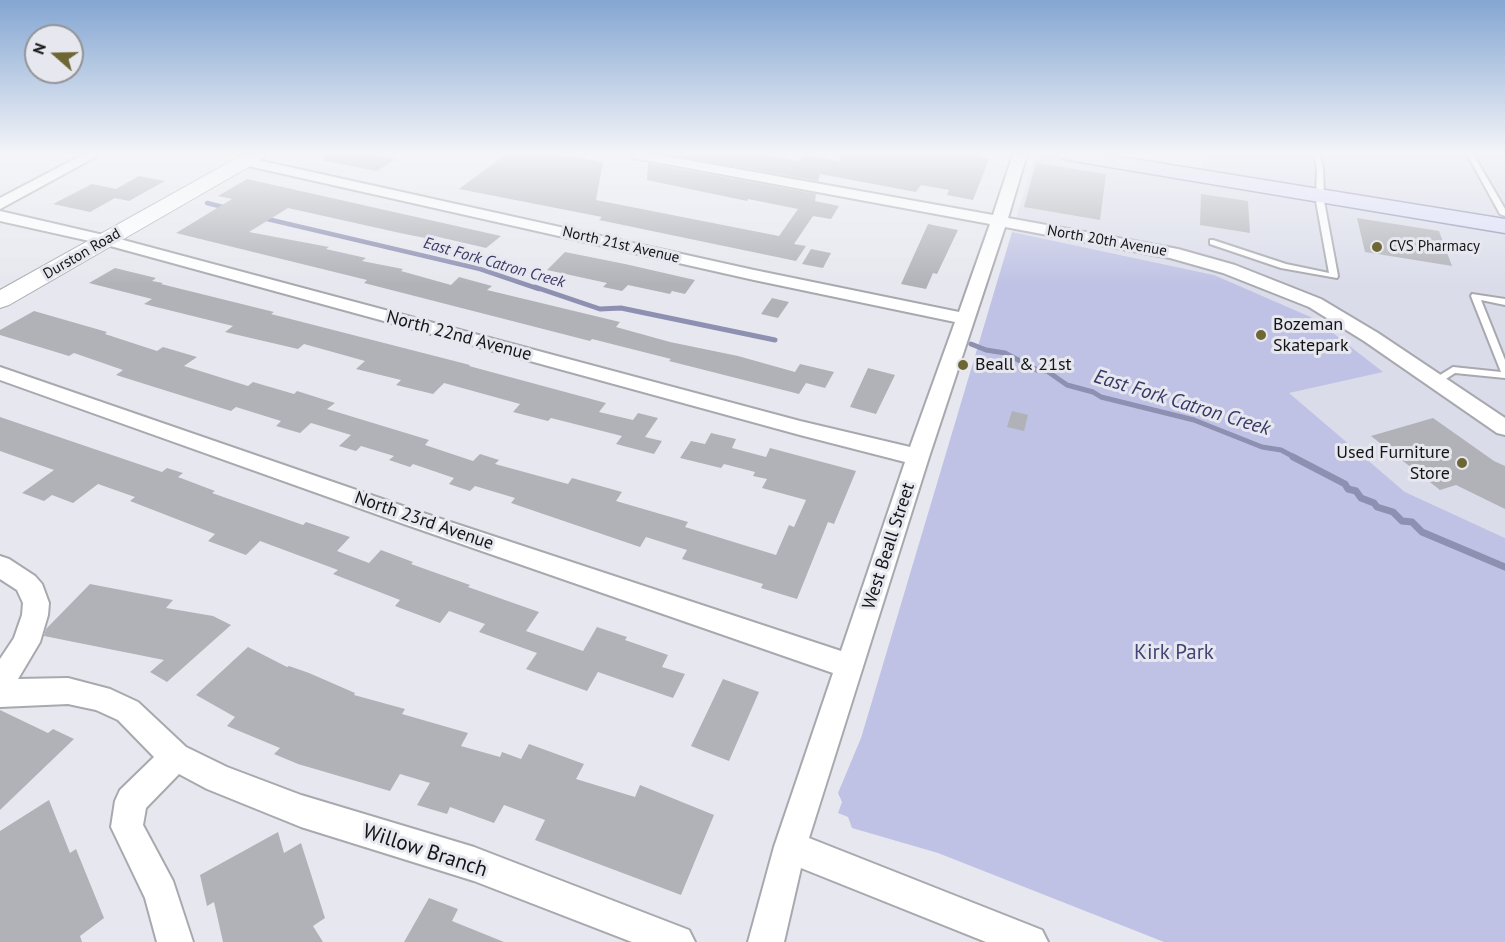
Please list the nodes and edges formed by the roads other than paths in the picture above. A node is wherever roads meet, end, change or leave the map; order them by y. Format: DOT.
graph roads {
  1 [pos="179,198"];
  2 [pos="424,198"];
  3 [pos="873,198"];
  4 [pos="1006,198"];
  5 [pos="1320,198"];
  6 [pos="1372,198"];
  7 [pos="1494,198"];
  8 [pos="0,216"];
  9 [pos="1505,218"];
  10 [pos="999,221"];
  11 [pos="106,240"];
  12 [pos="1213,242"];
  13 [pos="0,300"];
  14 [pos="1505,302"];
  15 [pos="964,319"];
  16 [pos="0,373"];
  17 [pos="1505,373"];
  18 [pos="1435,382"];
  19 [pos="1505,428"];
  20 [pos="918,457"];
  21 [pos="0,566"];
  22 [pos="849,666"];
  23 [pos="0,684"];
  24 [pos="0,694"];
  25 [pos="175,757"];
  26 [pos="790,847"];
  27 [pos="175,942"];
  28 [pos="677,942"];
  29 [pos="766,942"];
  30 [pos="1030,942"];
  1 -- 11 [label="main road, Durston Road"];
  2 -- 15 [label="street, North 21st Avenue"];
  3 -- 10 [label="street, North 20th Avenue"];
  4 -- 10 [label="street, West Beall Street"];
  5 -- 12 [label="lane"];
  6 -- 9 [label="main road"];
  7 -- 9 [label="lane"];
  8 -- 11 [label="street, North 22nd Avenue"];
  10 -- 15 [label="street, West Beall Street"];
  10 -- 18 [label="street, North 20th Avenue"];
  11 -- 13 [label="main road, Durston Road"];
  11 -- 20 [label="street, North 22nd Avenue"];
  14 -- 17 [label="lane"];
  15 -- 20 [label="street, West Beall Street"];
  16 -- 22 [label="street, North 23rd Avenue"];
  17 -- 18 [label="lane"];
  18 -- 19 [label="street, North 20th Avenue"];
  20 -- 22 [label="street, West Beall Street"];
  21 -- 23 [label="street"];
  22 -- 26 [label="street, West Beall Street"];
  24 -- 25 [label="street, Willow Branch"];
  25 -- 27 [label="street"];
  25 -- 28 [label="street, Willow Branch"];
  26 -- 29 [label="street, West Beall Street"];
  26 -- 30 [label="street"];
}
